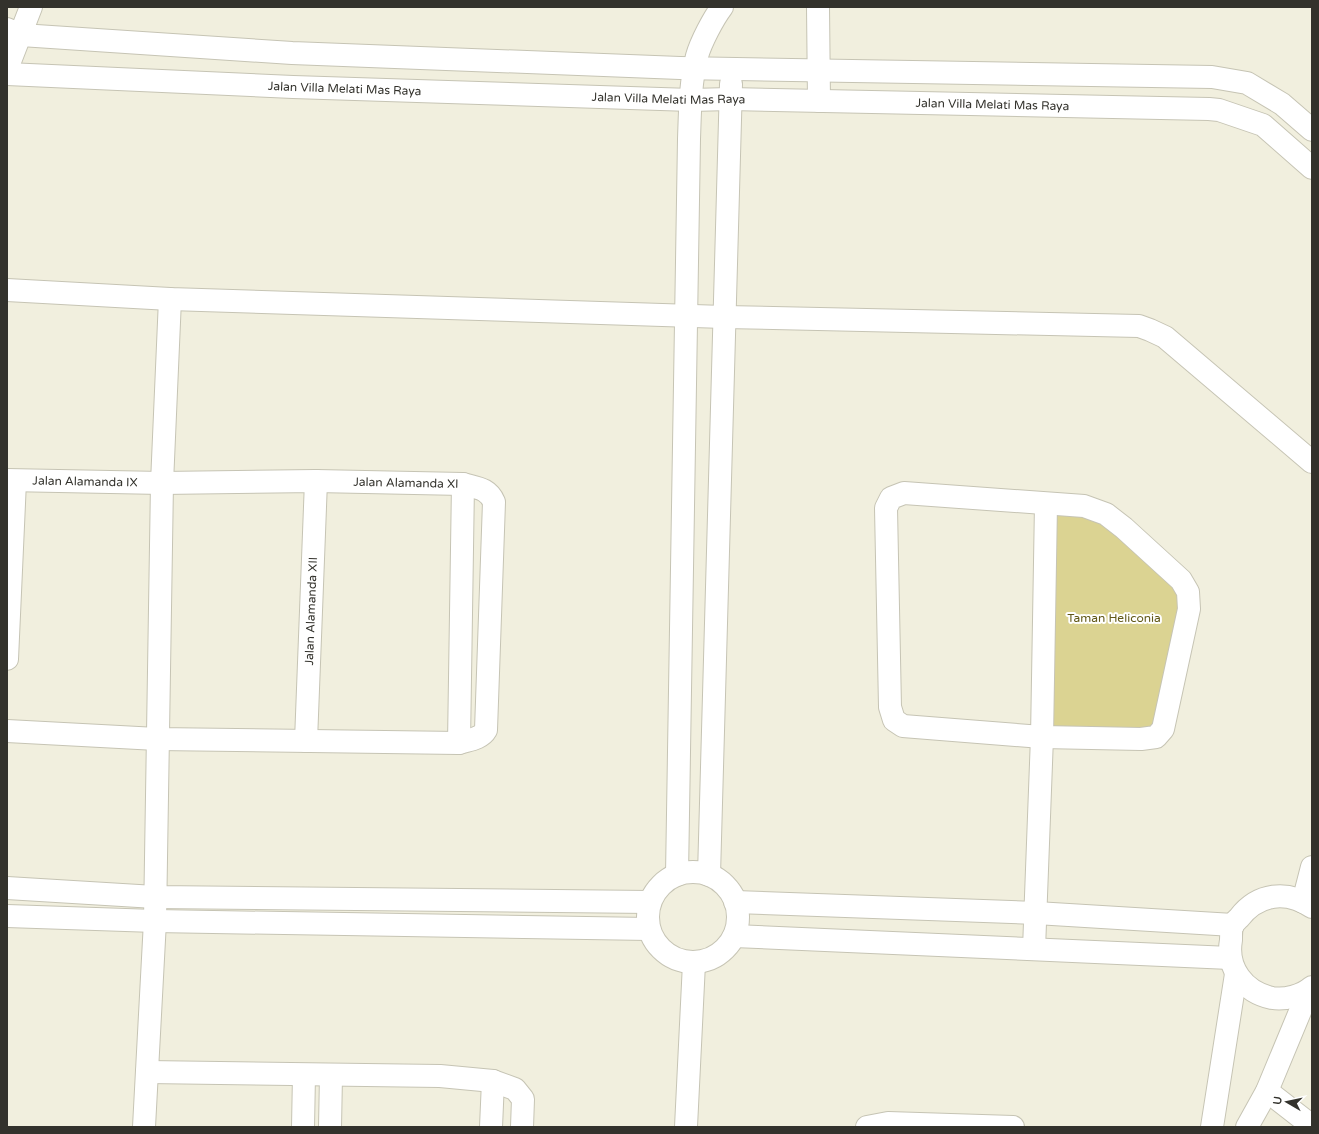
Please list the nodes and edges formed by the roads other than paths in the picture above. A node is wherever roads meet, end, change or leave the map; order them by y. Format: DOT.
graph roads {
  1 [pos="31,7"];
  2 [pos="722,7"];
  3 [pos="818,7"];
  4 [pos="14,32"];
  5 [pos="292,53"];
  6 [pos="695,68"];
  7 [pos="731,69"];
  8 [pos="7,70"];
  9 [pos="819,70"];
  10 [pos="7,74"];
  11 [pos="1212,77"];
  12 [pos="292,87"];
  13 [pos="730,99"];
  14 [pos="691,100"];
  15 [pos="819,101"];
  16 [pos="1209,109"];
  17 [pos="1312,130"];
  18 [pos="1312,168"];
  19 [pos="7,290"];
  20 [pos="170,299"];
  21 [pos="686,316"];
  22 [pos="724,317"];
  23 [pos="1312,462"];
  24 [pos="11,481"];
  25 [pos="316,481"];
  26 [pos="162,483"];
  27 [pos="463,484"];
  28 [pos="1046,504"];
  29 [pos="7,659"];
  30 [pos="7,731"];
  31 [pos="1042,738"];
  32 [pos="157,739"];
  33 [pos="306,741"];
  34 [pos="458,743"];
  35 [pos="1312,867"];
  36 [pos="677,875"];
  37 [pos="709,875"];
  38 [pos="7,888"];
  39 [pos="155,897"];
  40 [pos="650,902"];
  41 [pos="735,902"];
  42 [pos="1308,905"];
  43 [pos="1036,913"];
  44 [pos="7,916"];
  45 [pos="155,921"];
  46 [pos="1233,925"];
  47 [pos="649,929"];
  48 [pos="734,936"];
  49 [pos="1034,949"];
  50 [pos="694,963"];
  51 [pos="1233,966"];
  52 [pos="1310,988"];
  53 [pos="147,1072"];
  54 [pos="304,1075"];
  55 [pos="331,1076"];
  56 [pos="493,1081"];
  57 [pos="1267,1091"];
  58 [pos="881,1126"];
  59 [pos="1312,1126"];
  60 [pos="144,1127"];
  61 [pos="303,1127"];
  62 [pos="330,1127"];
  63 [pos="491,1127"];
  64 [pos="522,1127"];
  65 [pos="686,1127"];
  66 [pos="1013,1127"];
  67 [pos="1212,1127"];
  68 [pos="1247,1127"];
  1 -- 4 [label="street"];
  2 -- 6 [label="street"];
  3 -- 9 [label="street"];
  4 -- 5 [label="street"];
  4 -- 8 [label="street"];
  5 -- 6 [label="street"];
  5 -- 12 [label="street"];
  6 -- 7 [label="street"];
  6 -- 14 [label="street"];
  7 -- 9 [label="street"];
  7 -- 13 [label="street"];
  9 -- 11 [label="street"];
  9 -- 15 [label="street"];
  10 -- 12 [label="street, Jalan Villa Melati Mas Raya"];
  11 -- 16 [label="street"];
  11 -- 17 [label="street"];
  12 -- 14 [label="street, Jalan Villa Melati Mas Raya"];
  13 -- 14 [label="street, Jalan Villa Melati Mas Raya"];
  13 -- 15 [label="street, Jalan Villa Melati Mas Raya"];
  13 -- 22 [label="street"];
  14 -- 21 [label="street"];
  15 -- 16 [label="street, Jalan Villa Melati Mas Raya"];
  16 -- 18 [label="street, Jalan Villa Melati Mas Raya"];
  19 -- 20 [label="street"];
  20 -- 21 [label="street"];
  20 -- 26 [label="street"];
  21 -- 22 [label="street"];
  21 -- 36 [label="street"];
  22 -- 23 [label="street"];
  22 -- 37 [label="street"];
  24 -- 26 [label="street, Jalan Alamanda IX"];
  24 -- 29 [label="street"];
  25 -- 26 [label="street, Jalan Alamanda XI"];
  25 -- 27 [label="street, Jalan Alamanda XI"];
  25 -- 33 [label="street, Jalan Alamanda XII"];
  26 -- 32 [label="street"];
  27 -- 34 [label="street, Jalan Alamanda XI"];
  27 -- 34 [label="street"];
  28 -- 31 [label="street"];
  28 -- 31 [label="street"];
  28 -- 31 [label="street"];
  30 -- 32 [label="street"];
  31 -- 43 [label="street"];
  32 -- 33 [label="street"];
  32 -- 39 [label="street"];
  33 -- 34 [label="street"];
  35 -- 42 [label="street"];
  36 -- 37 [label="street"];
  36 -- 40 [label="street"];
  37 -- 41 [label="street"];
  38 -- 39 [label="street"];
  39 -- 40 [label="street"];
  39 -- 45 [label="street"];
  40 -- 47 [label="street"];
  41 -- 43 [label="street"];
  41 -- 48 [label="street"];
  42 -- 46 [label="street"];
  43 -- 46 [label="street"];
  43 -- 49 [label="street"];
  44 -- 45 [label="street"];
  45 -- 47 [label="street"];
  45 -- 53 [label="street"];
  46 -- 51 [label="street"];
  47 -- 50 [label="street"];
  48 -- 49 [label="street"];
  48 -- 50 [label="street"];
  49 -- 51 [label="street"];
  50 -- 65 [label="street"];
  51 -- 52 [label="street"];
  51 -- 67 [label="street"];
  52 -- 57 [label="street"];
  53 -- 54 [label="street"];
  53 -- 60 [label="street"];
  54 -- 55 [label="street"];
  54 -- 61 [label="street"];
  55 -- 56 [label="street"];
  55 -- 62 [label="street"];
  56 -- 63 [label="street"];
  56 -- 64 [label="street"];
  57 -- 59 [label="street"];
  57 -- 68 [label="street"];
  58 -- 66 [label="street"];
}
